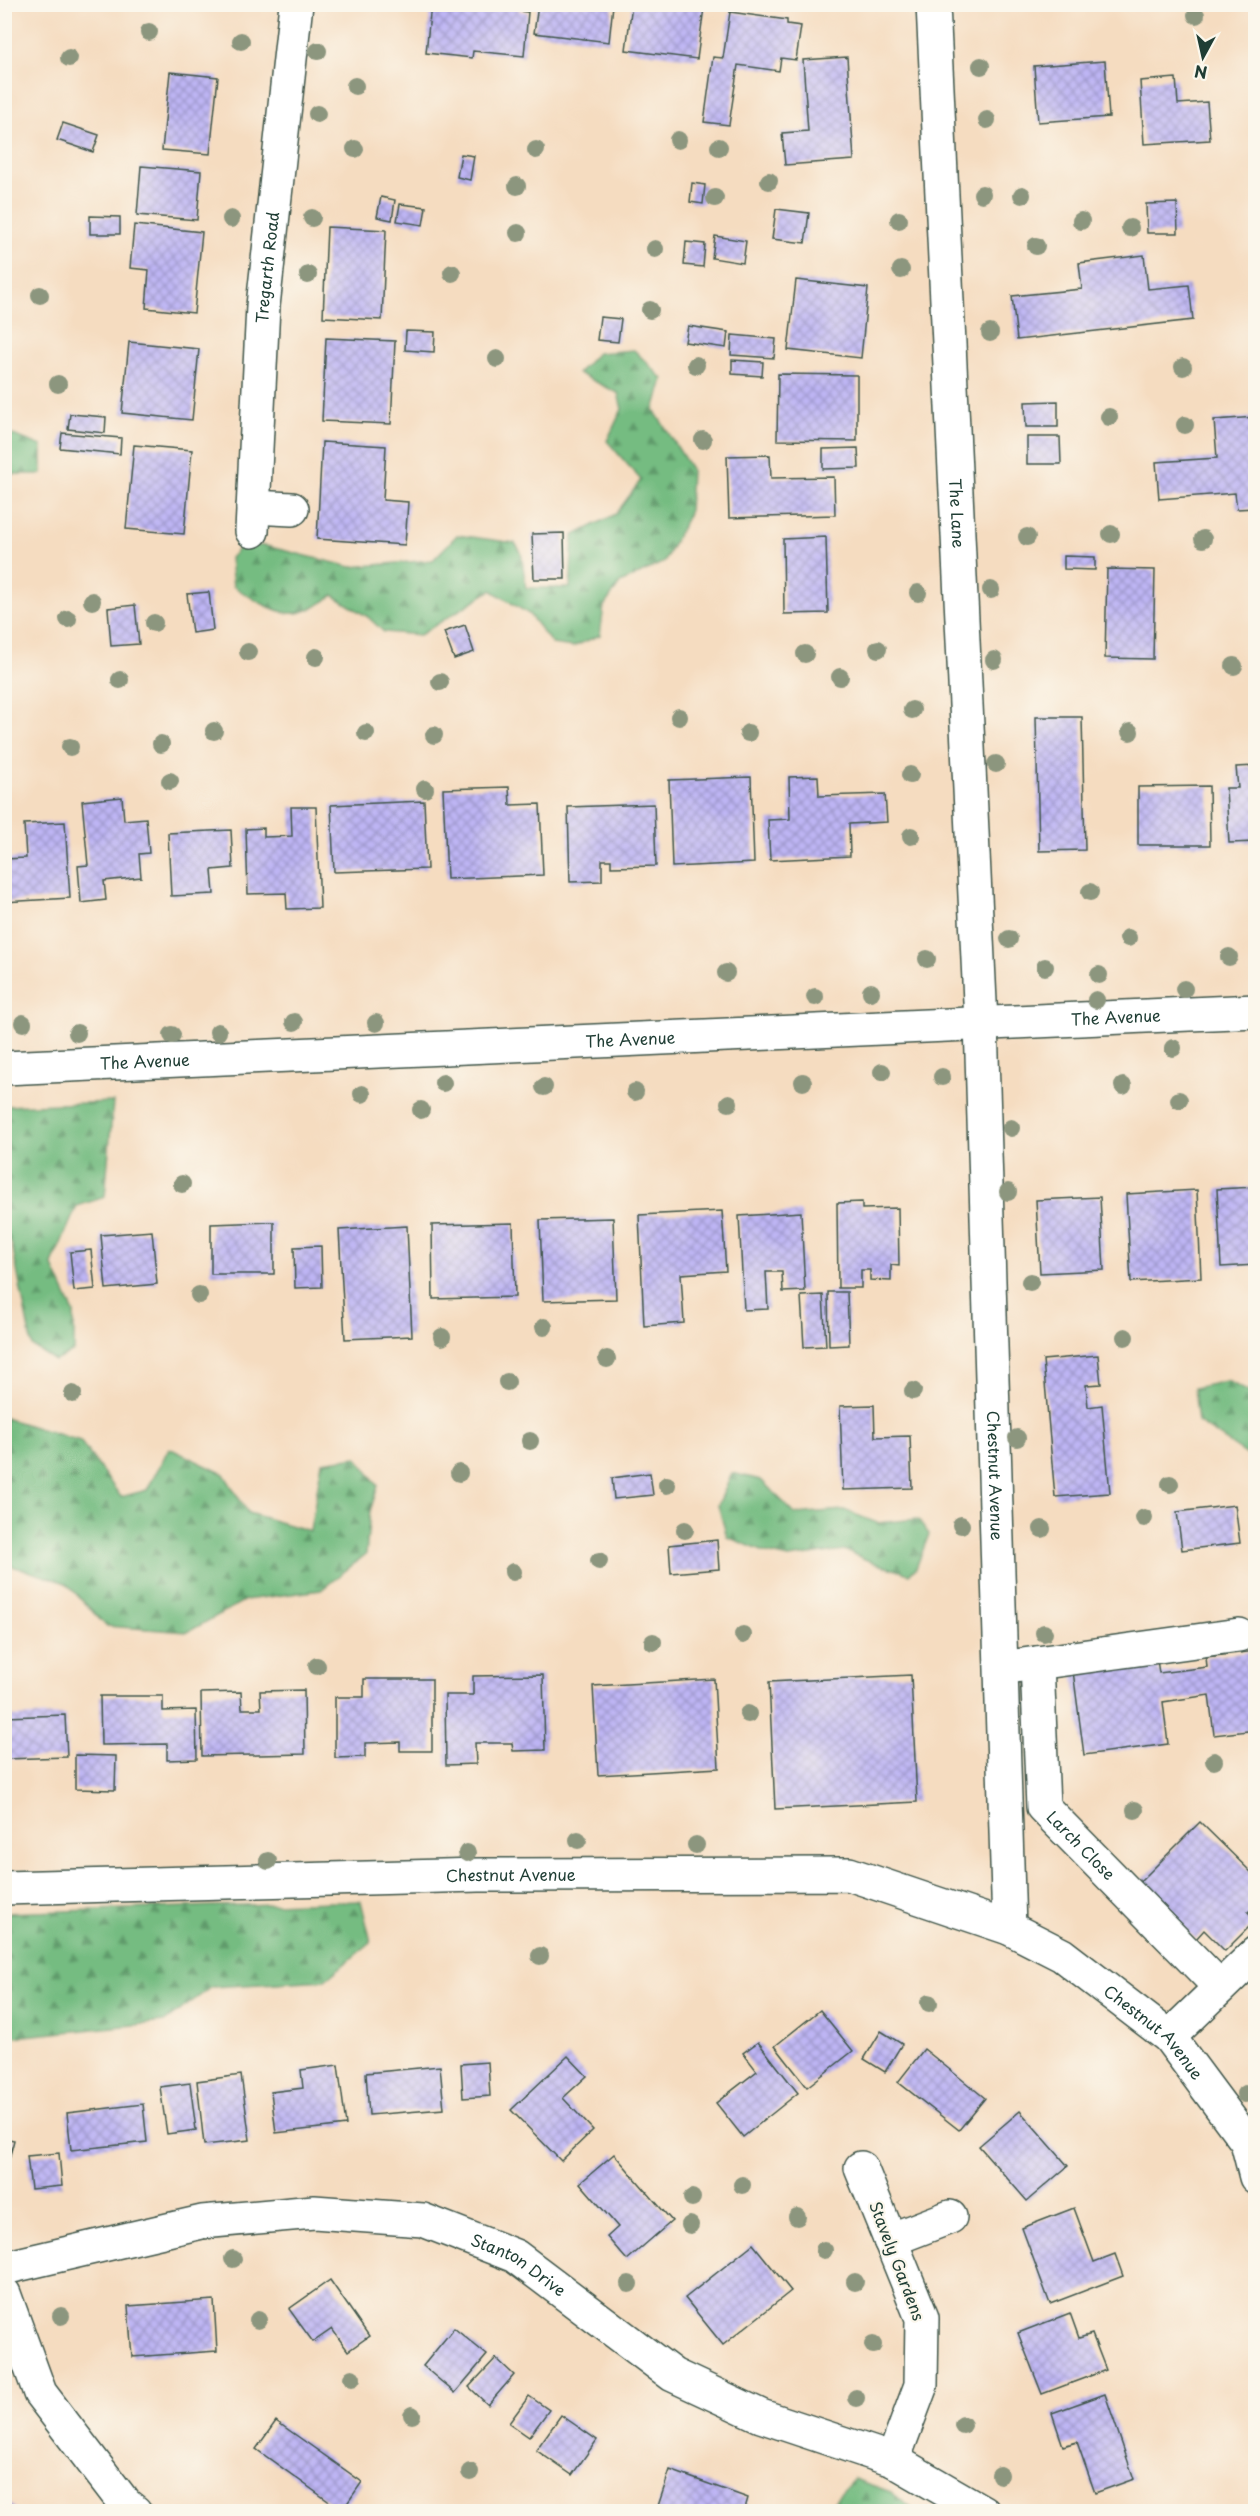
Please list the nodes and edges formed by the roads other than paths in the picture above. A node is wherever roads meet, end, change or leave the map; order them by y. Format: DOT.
graph roads {
  1 [pos="296,4"];
  2 [pos="933,4"];
  3 [pos="292,509"];
  4 [pos="1256,1011"];
  5 [pos="981,1023"];
  6 [pos="4,1068"];
  7 [pos="1239,1635"];
  8 [pos="1037,1663"];
  9 [pos="1002,1668"];
  10 [pos="4,1888"];
  11 [pos="1009,1928"];
  12 [pos="1256,1953"];
  13 [pos="1220,1987"];
  14 [pos="1169,2037"];
  15 [pos="861,2168"];
  16 [pos="1256,2177"];
  17 [pos="950,2217"];
  18 [pos="890,2240"];
  19 [pos="4,2268"];
  20 [pos="4,2294"];
  21 [pos="893,2460"];
  22 [pos="135,2511"];
  23 [pos="983,2511"];
  1 -- 3 [label="street, Tregarth Road"];
  2 -- 5 [label="street, The Lane"];
  4 -- 5 [label="street, The Avenue"];
  5 -- 6 [label="street, The Avenue"];
  5 -- 9 [label="street, Chestnut Avenue"];
  7 -- 8 [label="street"];
  8 -- 9 [label="street"];
  8 -- 13 [label="street, Larch Close"];
  9 -- 11 [label="street, Chestnut Avenue"];
  10 -- 11 [label="street, Chestnut Avenue"];
  11 -- 14 [label="street, Chestnut Avenue"];
  12 -- 13 [label="street"];
  13 -- 14 [label="street"];
  14 -- 16 [label="street, Chestnut Avenue"];
  15 -- 18 [label="street, Stavely Gardens"];
  17 -- 18 [label="street"];
  18 -- 21 [label="street, Stavely Gardens"];
  19 -- 21 [label="street, Stanton Drive"];
  20 -- 22 [label="street"];
  21 -- 23 [label="street, Stanton Drive"];
}
